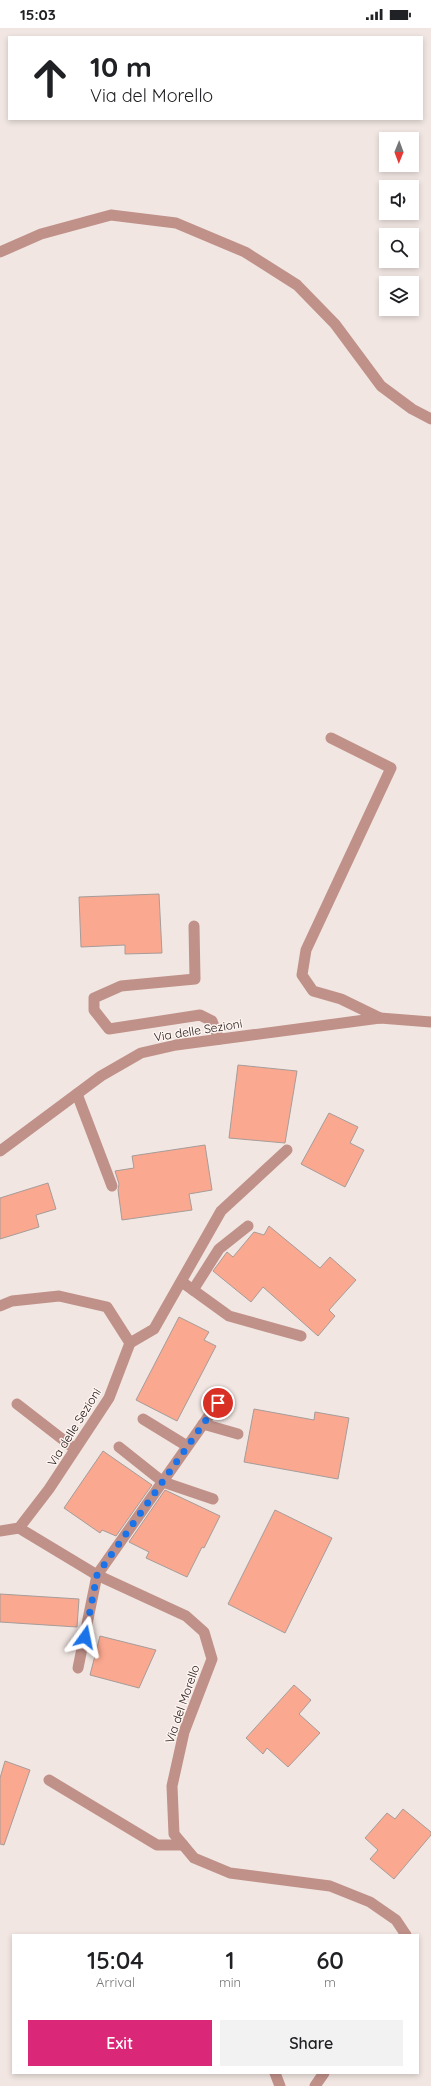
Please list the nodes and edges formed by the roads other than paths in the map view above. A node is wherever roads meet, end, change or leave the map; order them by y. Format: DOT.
graph roads {
  1 [pos="0,252"];
  2 [pos="431,418"];
  3 [pos="331,738"];
  4 [pos="194,926"];
  5 [pos="380,1018"];
  6 [pos="431,1022"];
  7 [pos="219,1039"];
  8 [pos="77,1094"];
  9 [pos="287,1150"];
  10 [pos="0,1151"];
  11 [pos="112,1186"];
  12 [pos="248,1226"];
  13 [pos="182,1282"];
  14 [pos="193,1290"];
  15 [pos="0,1306"];
  16 [pos="301,1336"];
  17 [pos="130,1343"];
  18 [pos="218,1403"];
  19 [pos="17,1404"];
  20 [pos="143,1419"];
  21 [pos="203,1424"];
  22 [pos="238,1434"];
  23 [pos="188,1446"];
  24 [pos="119,1447"];
  25 [pos="75,1449"];
  26 [pos="163,1482"];
  27 [pos="213,1499"];
  28 [pos="19,1528"];
  29 [pos="0,1531"];
  30 [pos="97,1575"];
  31 [pos="78,1668"];
  32 [pos="49,1780"];
  33 [pos="183,1845"];
  34 [pos="405,1934"];
  35 [pos="275,2074"];
  36 [pos="323,2074"];
  37 [pos="280,2086"];
  38 [pos="315,2086"];
  1 -- 2 [label="street"];
  3 -- 5 [label="street"];
  4 -- 7 [label="street"];
  5 -- 6 [label="street, Via delle Sezioni"];
  5 -- 7 [label="street, Via delle Sezioni"];
  7 -- 8 [label="street, Via delle Sezioni"];
  8 -- 10 [label="street, Via delle Sezioni"];
  8 -- 11 [label="street"];
  9 -- 13 [label="street"];
  12 -- 14 [label="street"];
  13 -- 14 [label="street"];
  13 -- 17 [label="street"];
  14 -- 16 [label="street"];
  15 -- 17 [label="street"];
  17 -- 25 [label="street, Via delle Sezioni"];
  18 -- 21 [label="street"];
  19 -- 25 [label="street"];
  20 -- 23 [label="street"];
  21 -- 22 [label="street"];
  21 -- 23 [label="street"];
  23 -- 26 [label="street"];
  24 -- 26 [label="street"];
  25 -- 28 [label="street, Via delle Sezioni"];
  26 -- 27 [label="street"];
  26 -- 30 [label="street"];
  28 -- 29 [label="street"];
  28 -- 30 [label="street, Via del Morello"];
  30 -- 31 [label="street"];
  30 -- 33 [label="street, Via del Morello"];
  32 -- 33 [label="street"];
  33 -- 34 [label="street, Via del Morello"];
  35 -- 37 [label="street"];
  36 -- 38 [label="street"];
}
